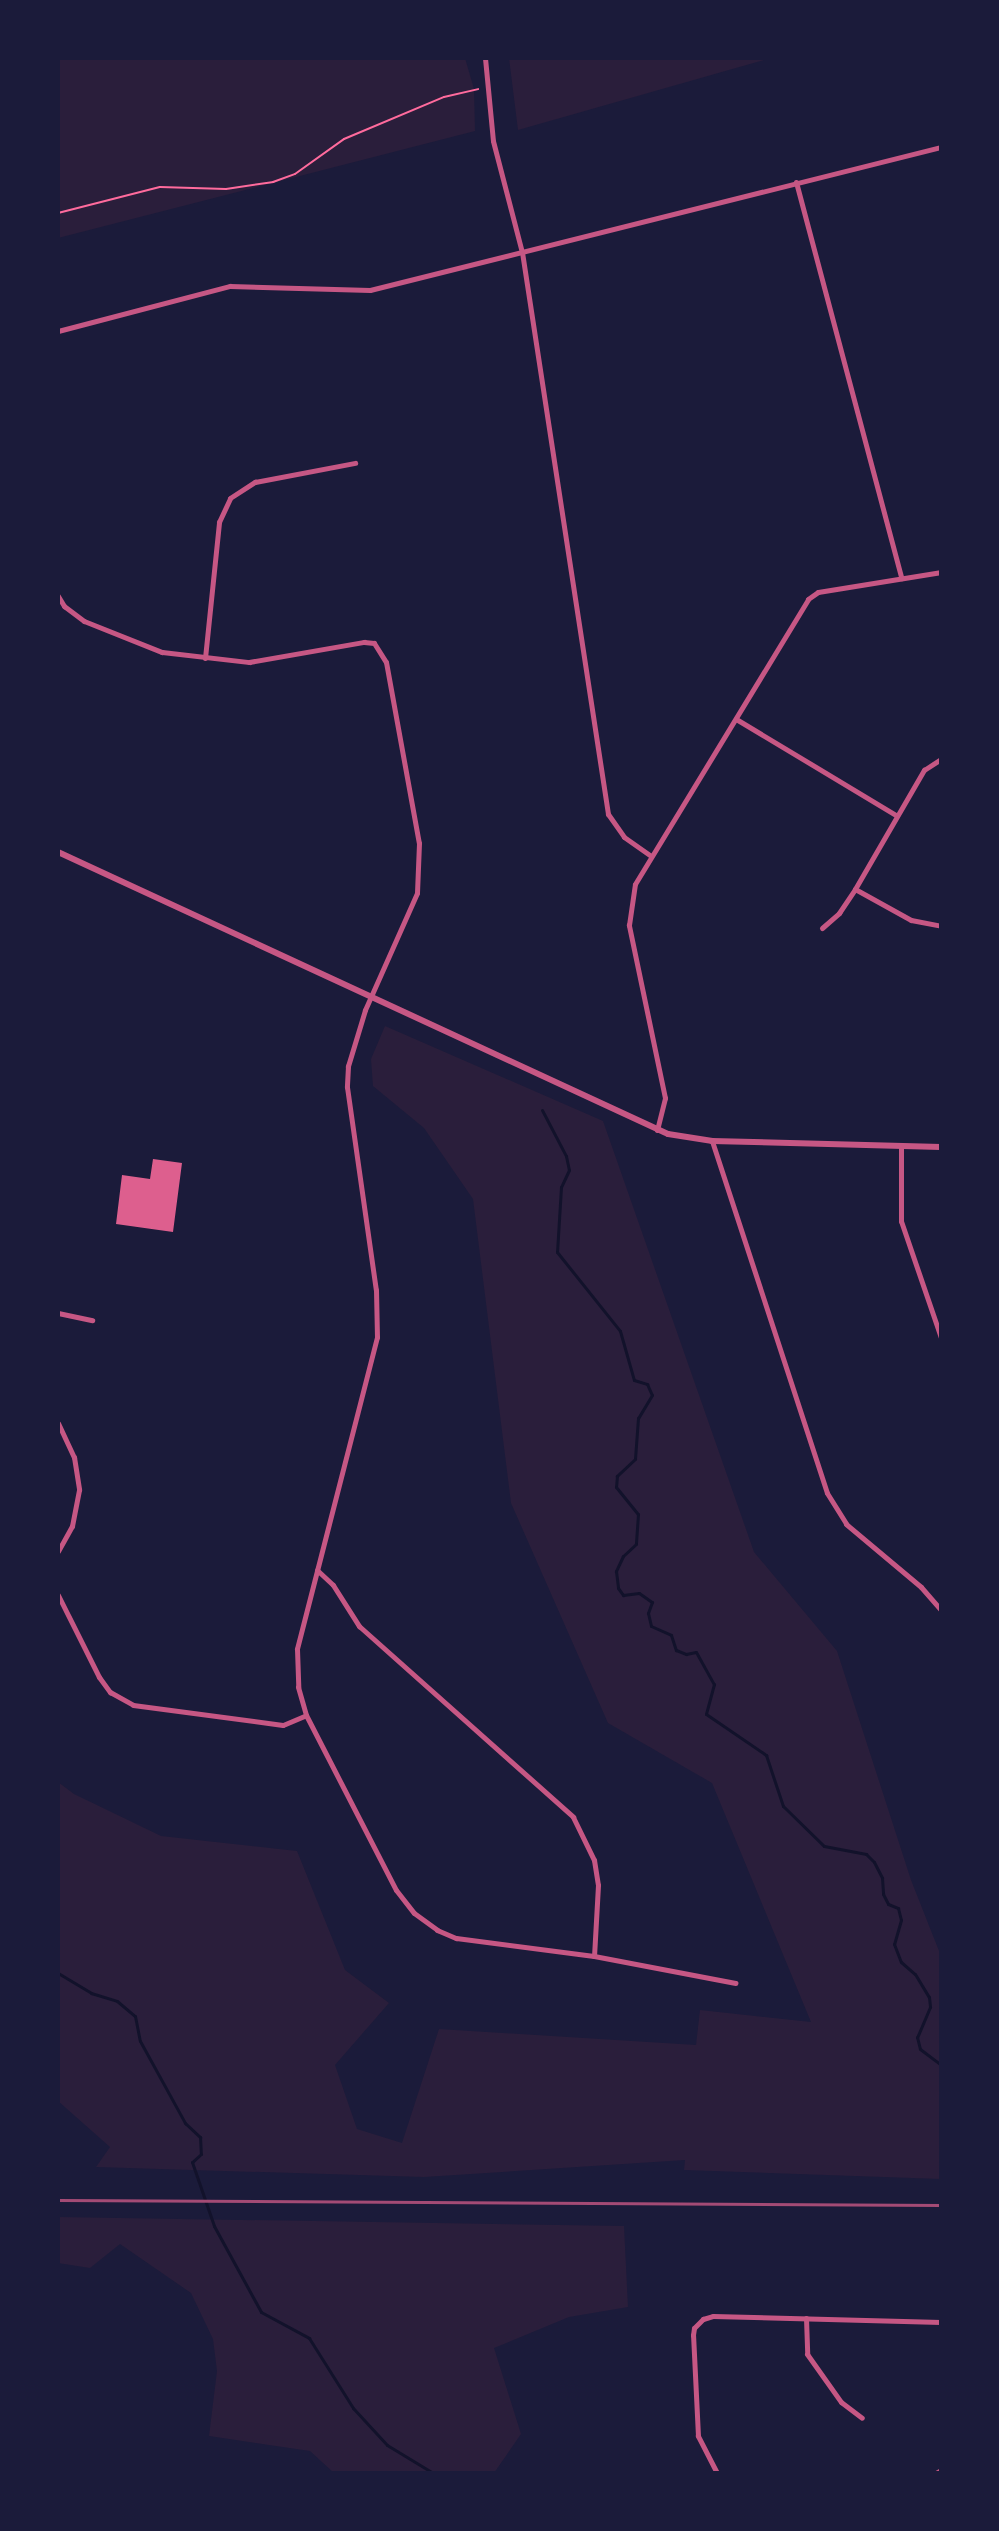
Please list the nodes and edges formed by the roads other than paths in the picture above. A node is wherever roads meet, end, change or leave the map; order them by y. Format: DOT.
graph roads {
  1 [pos="485,58"];
  2 [pos="941,147"];
  3 [pos="796,182"];
  4 [pos="522,252"];
  5 [pos="58,331"];
  6 [pos="355,463"];
  7 [pos="941,572"];
  8 [pos="901,578"];
  9 [pos="58,596"];
  10 [pos="205,658"];
  11 [pos="736,719"];
  12 [pos="941,759"];
  13 [pos="896,815"];
  14 [pos="58,852"];
  15 [pos="651,856"];
  16 [pos="855,889"];
  17 [pos="941,926"];
  18 [pos="822,928"];
  19 [pos="370,997"];
  20 [pos="657,1130"];
  21 [pos="712,1141"];
  22 [pos="901,1146"];
  23 [pos="941,1147"];
  24 [pos="58,1313"];
  25 [pos="92,1320"];
  26 [pos="941,1338"];
  27 [pos="58,1423"];
  28 [pos="58,1551"];
  29 [pos="317,1570"];
  30 [pos="58,1595"];
  31 [pos="941,1610"];
  32 [pos="306,1715"];
  33 [pos="594,1956"];
  34 [pos="735,1983"];
  35 [pos="806,2318"];
  36 [pos="941,2322"];
  37 [pos="862,2418"];
  38 [pos="717,2473"];
  1 -- 4 [label="street"];
  2 -- 3 [label="street"];
  3 -- 4 [label="street"];
  3 -- 8 [label="street"];
  4 -- 5 [label="street"];
  4 -- 15 [label="street"];
  6 -- 10 [label="street"];
  7 -- 8 [label="street"];
  8 -- 11 [label="street"];
  9 -- 10 [label="street"];
  10 -- 19 [label="street"];
  11 -- 13 [label="street"];
  11 -- 15 [label="street"];
  12 -- 13 [label="street"];
  13 -- 16 [label="street"];
  14 -- 19 [label="street"];
  15 -- 20 [label="street"];
  16 -- 17 [label="street"];
  16 -- 18 [label="street"];
  19 -- 20 [label="street"];
  19 -- 29 [label="street"];
  20 -- 21 [label="street"];
  21 -- 22 [label="street"];
  21 -- 31 [label="street"];
  22 -- 23 [label="street"];
  22 -- 26 [label="street"];
  24 -- 25 [label="street"];
  27 -- 28 [label="street"];
  29 -- 32 [label="street"];
  29 -- 33 [label="street"];
  30 -- 32 [label="street"];
  32 -- 33 [label="street"];
  33 -- 34 [label="street"];
  35 -- 36 [label="street"];
  35 -- 37 [label="street"];
  35 -- 38 [label="street"];
}
